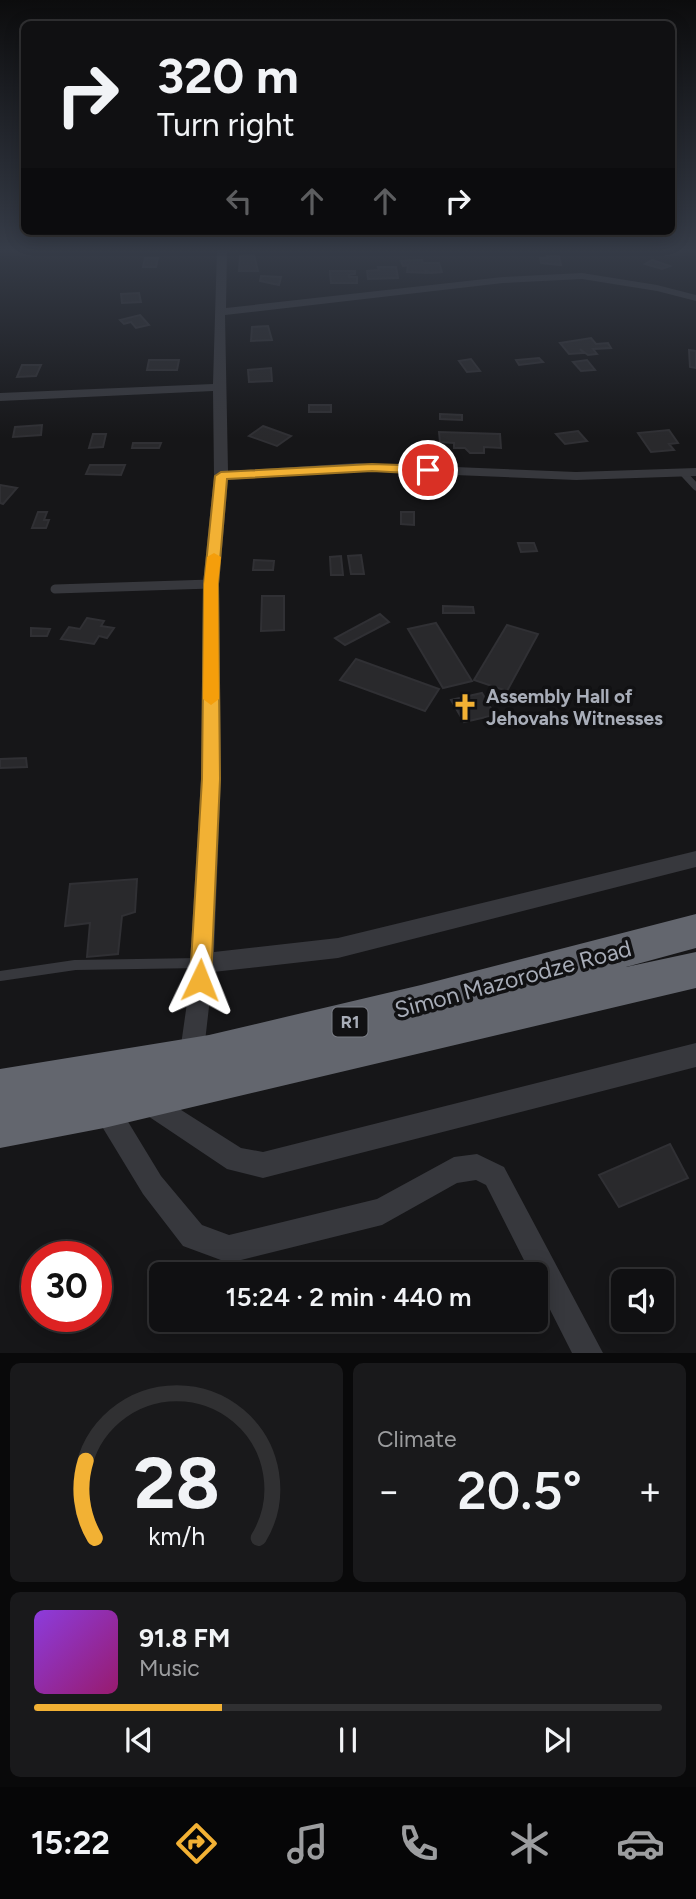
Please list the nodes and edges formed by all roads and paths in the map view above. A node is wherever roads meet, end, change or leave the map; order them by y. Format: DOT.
graph roads {
  1 [pos="220,312"];
  2 [pos="219,387"];
  3 [pos="0,397"];
  4 [pos="690,473"];
  5 [pos="221,476"];
  6 [pos="696,487"];
  7 [pos="211,584"];
  8 [pos="55,589"];
  9 [pos="696,859"];
  10 [pos="696,931"];
  11 [pos="200,963"];
  12 [pos="696,970"];
  13 [pos="0,976"];
  14 [pos="696,1055"];
  15 [pos="190,1059"];
  16 [pos="0,1091"];
  17 [pos="123,1102"];
  18 [pos="0,1125"];
  19 [pos="588,1353"];
  1 -- 2 [label="street"];
  2 -- 3 [label="street"];
  2 -- 5 [label="street"];
  4 -- 5 [label="street"];
  4 -- 6 [label="lane"];
  5 -- 7 [label="street"];
  7 -- 8 [label="lane"];
  7 -- 11 [label="street"];
  9 -- 11 [label="street"];
  10 -- 15 [label="highway, Simon Mazorodze Road / R1"];
  11 -- 13 [label="lane"];
  11 -- 15 [label="street"];
  12 -- 17 [label="highway, Simon Mazorodze Road / R1"];
  14 -- 17 [label="street"];
  15 -- 16 [label="highway, Simon Mazorodze Road / R1"];
  17 -- 18 [label="highway, Simon Mazorodze Road / R1"];
  17 -- 19 [label="street"];
}
